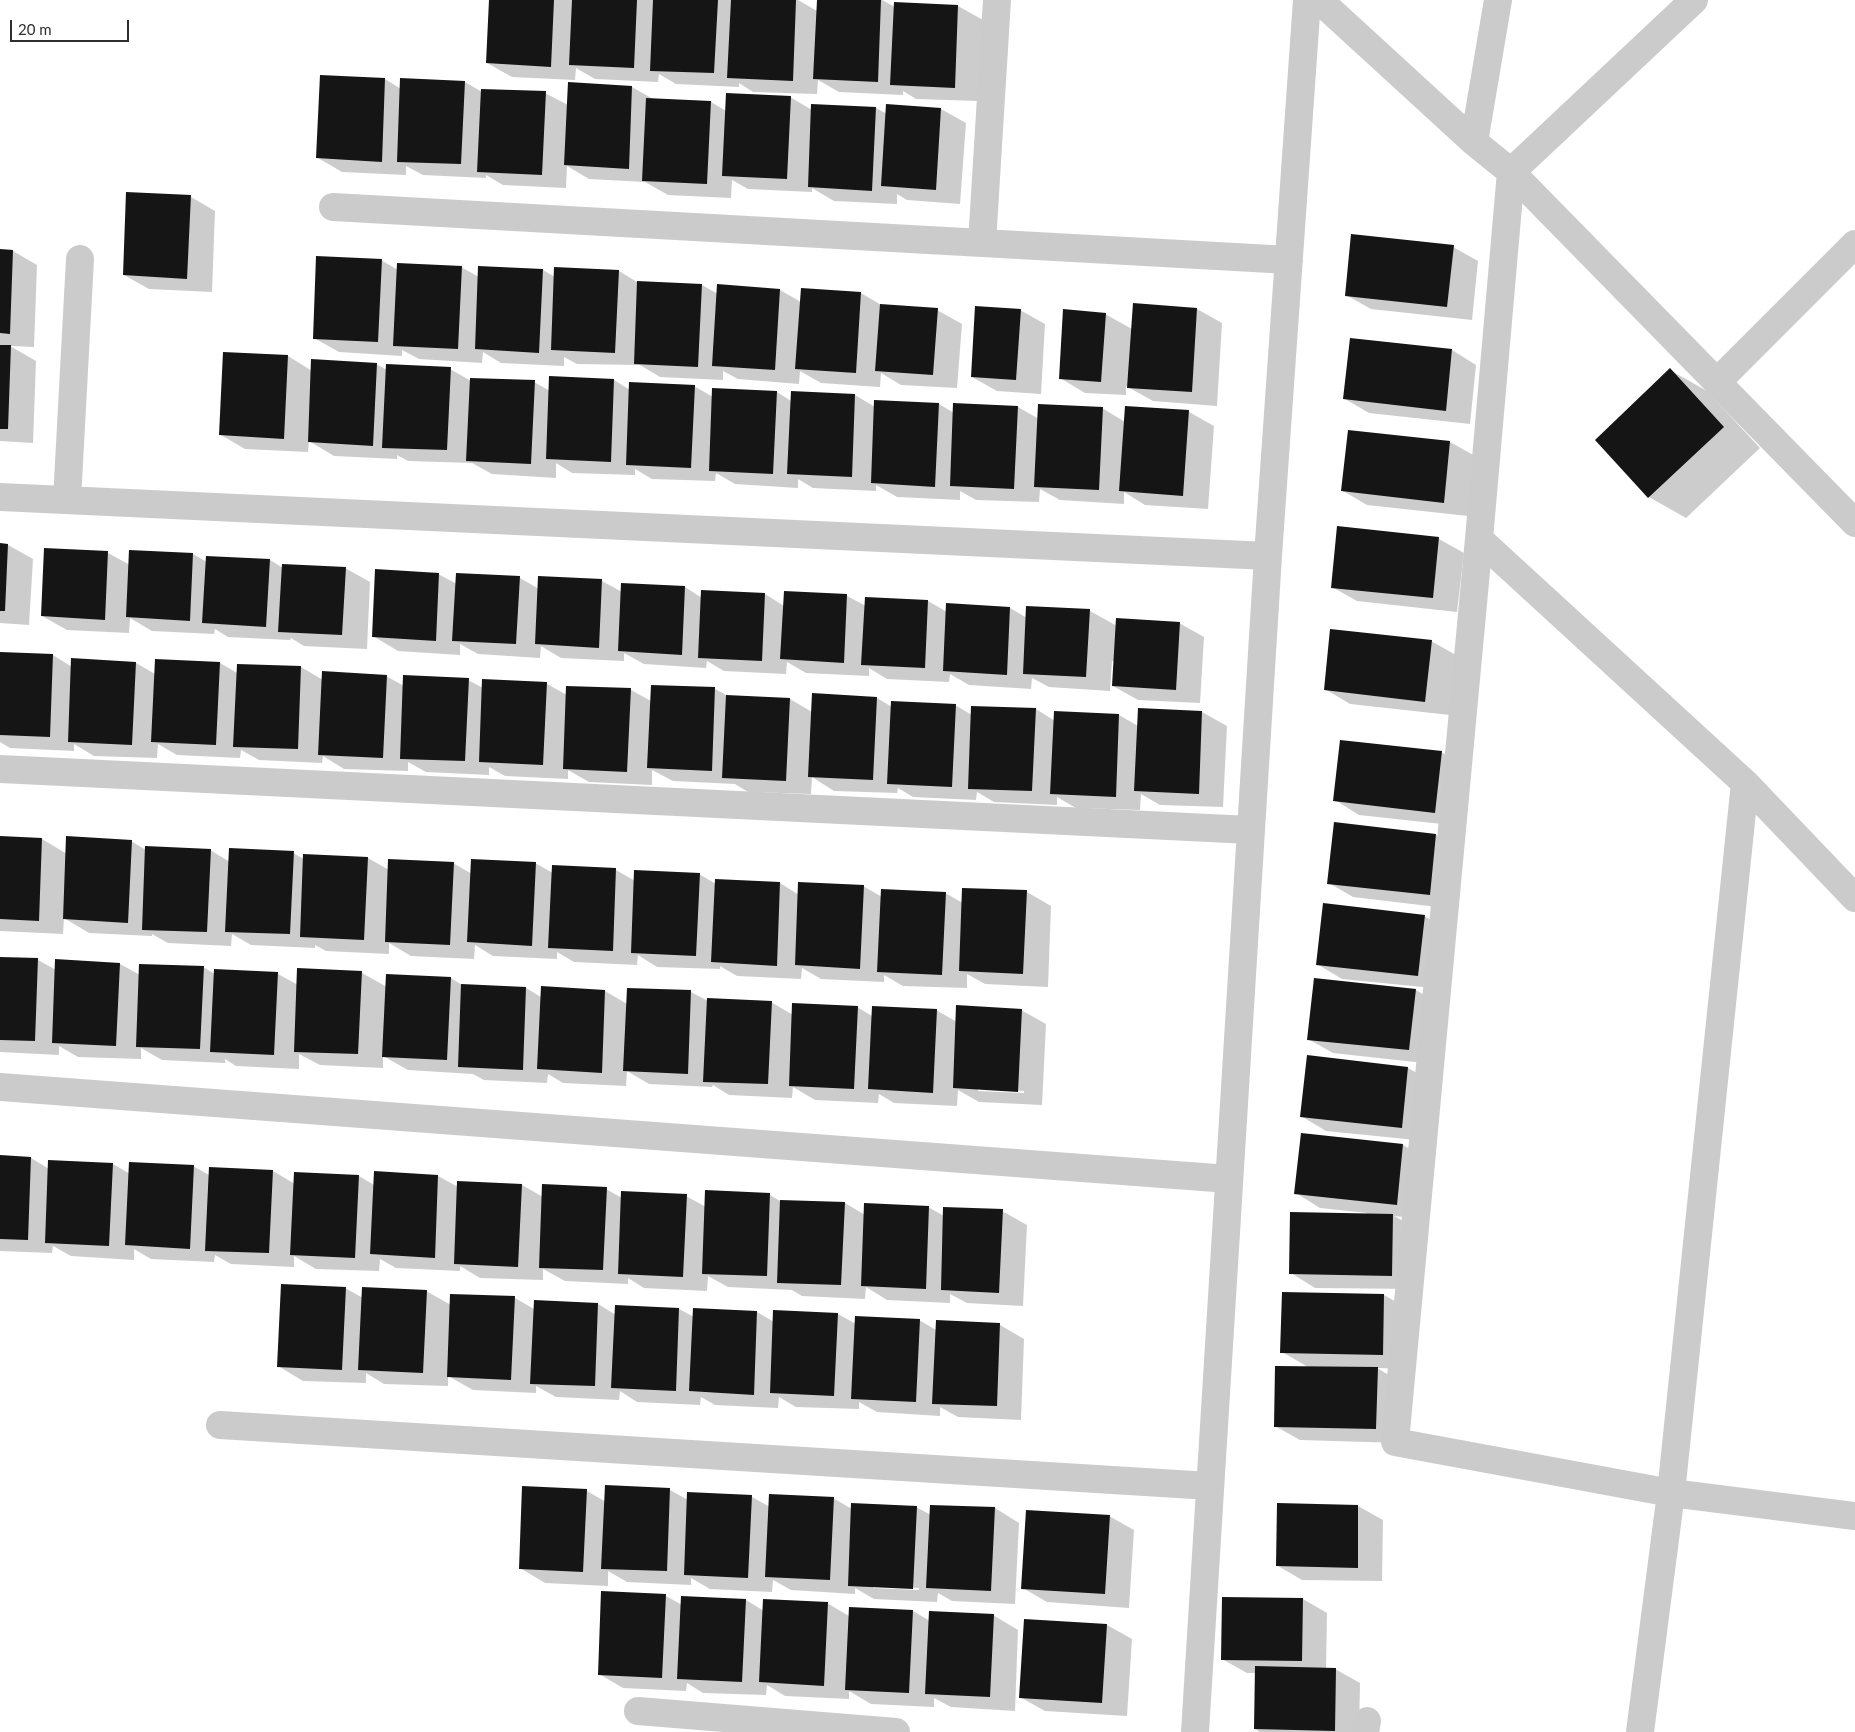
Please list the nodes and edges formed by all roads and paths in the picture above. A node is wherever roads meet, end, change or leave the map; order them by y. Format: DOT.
graph roads {
  1 [pos="997,0"];
  2 [pos="1307,0"];
  3 [pos="1319,0"];
  4 [pos="1498,0"];
  5 [pos="1694,0"];
  6 [pos="1474,142"];
  7 [pos="1511,172"];
  8 [pos="332,207"];
  9 [pos="982,243"];
  10 [pos="1855,244"];
  11 [pos="80,259"];
  12 [pos="1289,260"];
  13 [pos="1717,382"];
  14 [pos="0,497"];
  15 [pos="67,500"];
  16 [pos="1855,523"];
  17 [pos="1479,539"];
  18 [pos="1268,556"];
  19 [pos="0,769"];
  20 [pos="1744,783"];
  21 [pos="1250,830"];
  22 [pos="1855,898"];
  23 [pos="0,1087"];
  24 [pos="1229,1179"];
  25 [pos="220,1425"];
  26 [pos="1210,1486"];
  27 [pos="1671,1492"];
  28 [pos="1855,1516"];
  29 [pos="638,1711"];
  30 [pos="896,1732"];
  31 [pos="1195,1732"];
  32 [pos="1640,1732"];
  1 -- 9 [label="street"];
  2 -- 12 [label="street"];
  3 -- 6 [label="street"];
  4 -- 6 [label="street"];
  5 -- 7 [label="street"];
  6 -- 7 [label="street"];
  7 -- 13 [label="street"];
  7 -- 17 [label="street"];
  8 -- 9 [label="street"];
  9 -- 12 [label="street"];
  10 -- 13 [label="street"];
  11 -- 15 [label="street"];
  12 -- 18 [label="street"];
  13 -- 16 [label="street"];
  14 -- 15 [label="street"];
  15 -- 18 [label="street"];
  17 -- 20 [label="street"];
  17 -- 27 [label="street"];
  18 -- 21 [label="street"];
  19 -- 21 [label="street"];
  20 -- 22 [label="street"];
  20 -- 27 [label="street"];
  21 -- 24 [label="street"];
  23 -- 24 [label="street"];
  24 -- 26 [label="street"];
  25 -- 26 [label="street"];
  26 -- 31 [label="street"];
  27 -- 28 [label="street"];
  27 -- 32 [label="street"];
  29 -- 30 [label="street"];
}
